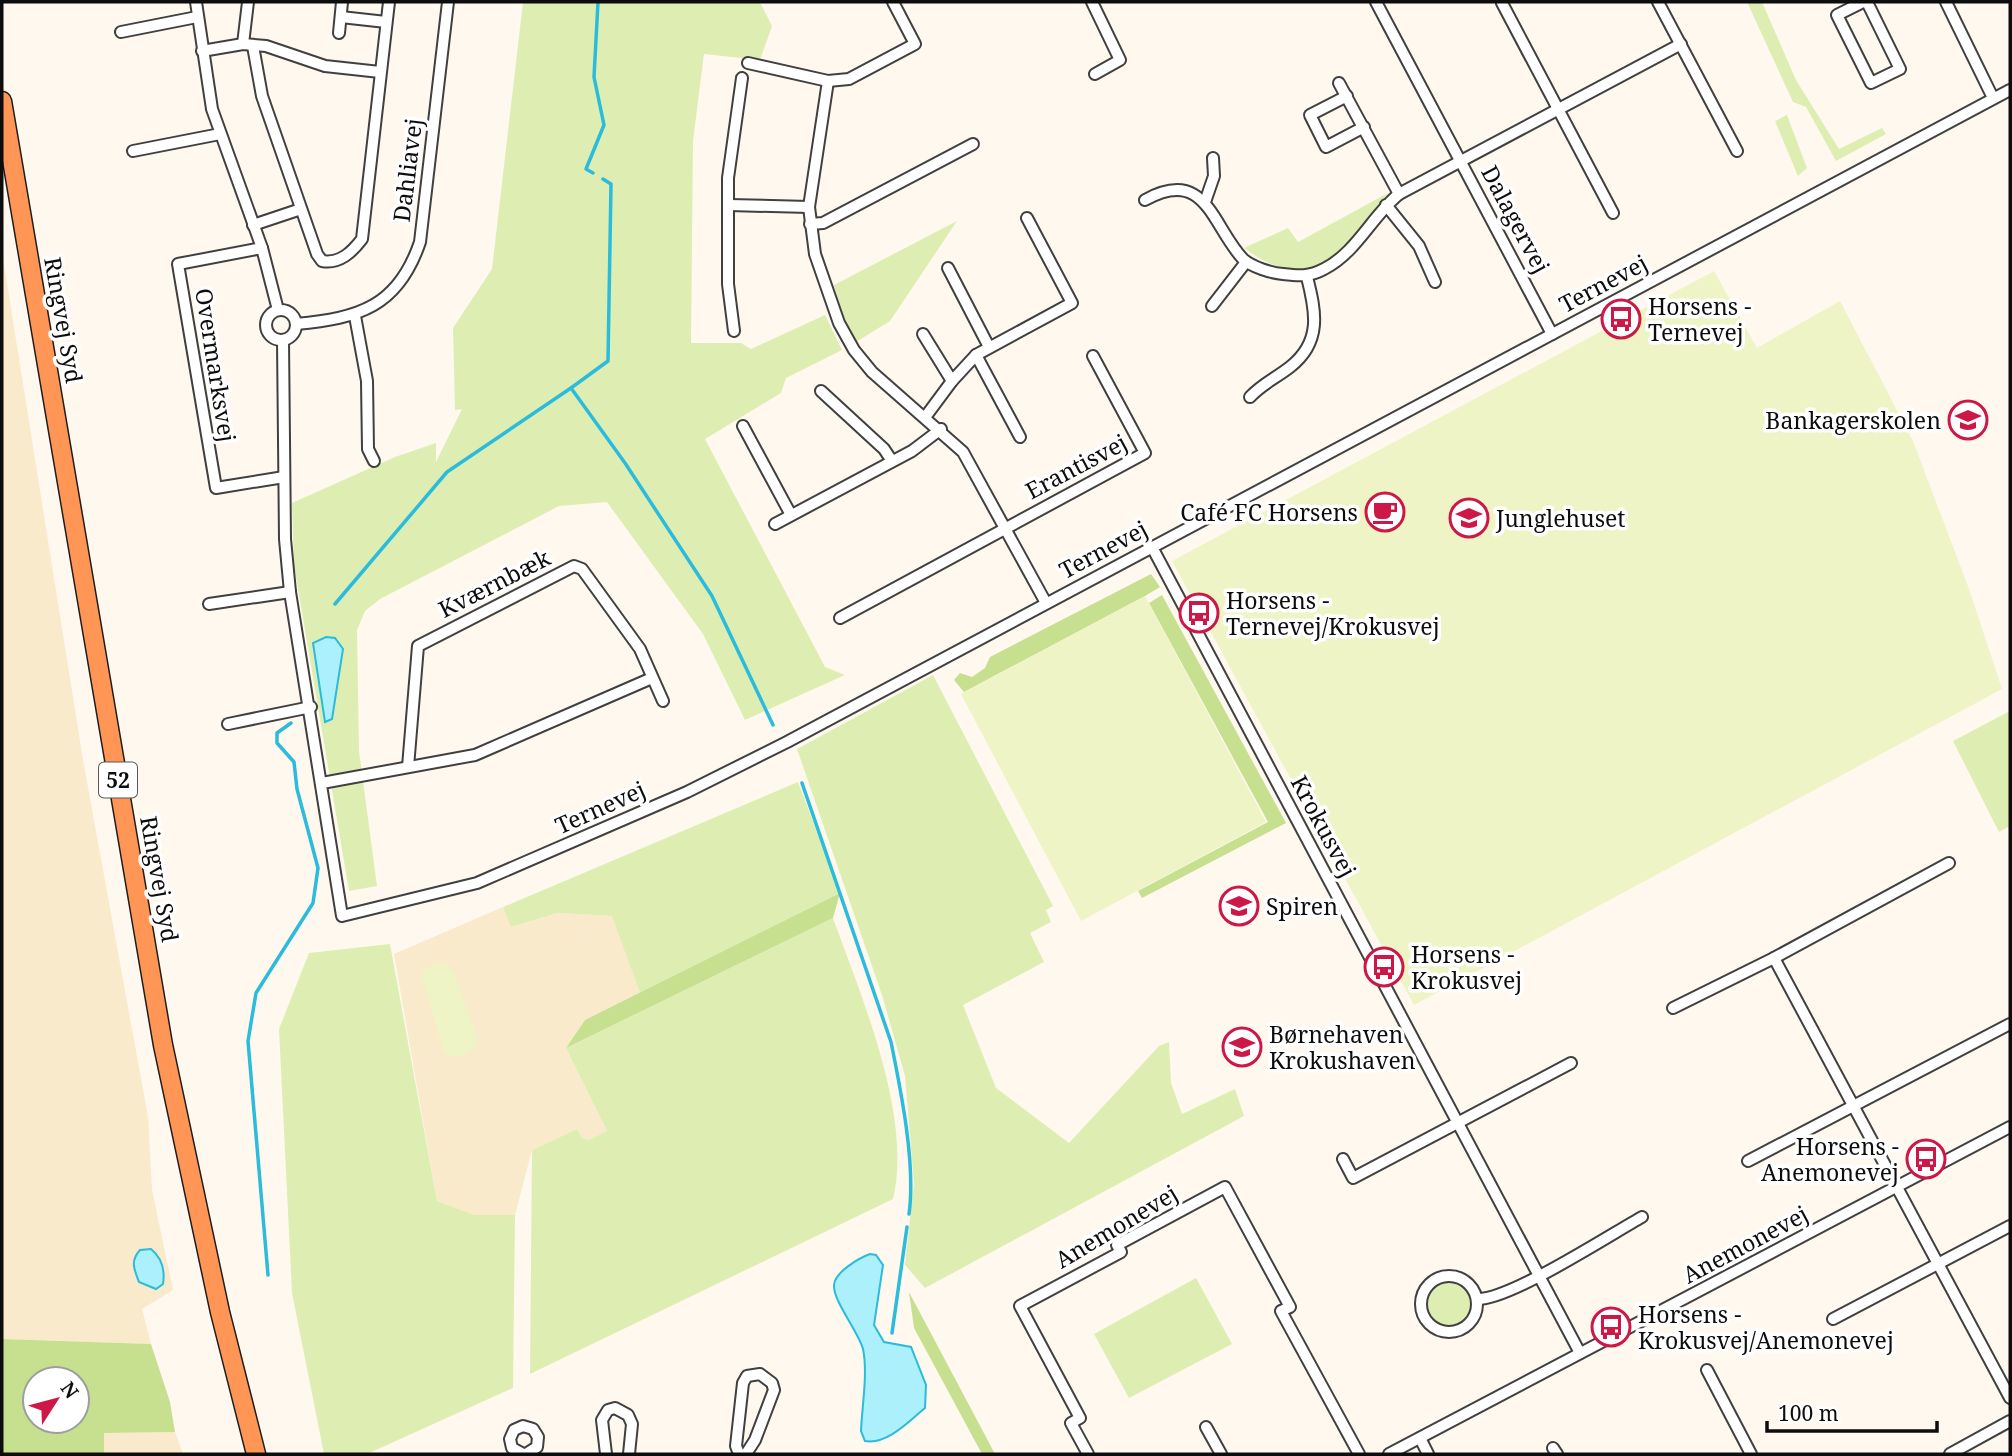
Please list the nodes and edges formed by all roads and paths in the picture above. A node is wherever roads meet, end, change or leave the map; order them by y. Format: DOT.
graph roads {
  1 [pos="196,2"];
  2 [pos="248,2"];
  3 [pos="342,2"];
  4 [pos="389,2"];
  5 [pos="448,2"];
  6 [pos="893,2"];
  7 [pos="1092,2"];
  8 [pos="1377,2"];
  9 [pos="1658,2"];
  10 [pos="1865,2"];
  11 [pos="1946,2"];
  12 [pos="1502,3"];
  13 [pos="197,17"];
  14 [pos="341,18"];
  15 [pos="386,22"];
  16 [pos="121,32"];
  17 [pos="339,33"];
  18 [pos="1681,44"];
  19 [pos="248,45"];
  20 [pos="202,51"];
  21 [pos="748,62"];
  22 [pos="380,72"];
  23 [pos="1095,74"];
  24 [pos="742,78"];
  25 [pos="828,81"];
  26 [pos="1339,83"];
  27 [pos="2010,90"];
  28 [pos="1347,96"];
  29 [pos="1993,98"];
  30 [pos="2,101"];
  31 [pos="1558,109"];
  32 [pos="1364,127"];
  33 [pos="220,134"];
  34 [pos="973,144"];
  35 [pos="133,151"];
  36 [pos="1737,151"];
  37 [pos="1213,158"];
  38 [pos="1461,161"];
  39 [pos="1399,194"];
  40 [pos="1145,200"];
  41 [pos="1205,202"];
  42 [pos="729,205"];
  43 [pos="1386,205"];
  44 [pos="809,207"];
  45 [pos="301,209"];
  46 [pos="1613,213"];
  47 [pos="1027,218"];
  48 [pos="810,224"];
  49 [pos="253,225"];
  50 [pos="262,248"];
  51 [pos="1246,261"];
  52 [pos="948,268"];
  53 [pos="1307,277"];
  54 [pos="1435,282"];
  55 [pos="1212,306"];
  56 [pos="278,310"];
  57 [pos="355,316"];
  58 [pos="296,324"];
  59 [pos="734,331"];
  60 [pos="923,334"];
  61 [pos="1552,334"];
  62 [pos="283,341"];
  63 [pos="989,347"];
  64 [pos="976,355"];
  65 [pos="1093,356"];
  66 [pos="952,381"];
  67 [pos="821,391"];
  68 [pos="1250,397"];
  69 [pos="926,416"];
  70 [pos="743,426"];
  71 [pos="941,429"];
  72 [pos="1020,437"];
  73 [pos="374,461"];
  74 [pos="891,461"];
  75 [pos="284,477"];
  76 [pos="791,515"];
  77 [pos="775,524"];
  78 [pos="1004,528"];
  79 [pos="1152,547"];
  80 [pos="290,592"];
  81 [pos="1046,603"];
  82 [pos="209,604"];
  83 [pos="840,618"];
  84 [pos="652,678"];
  85 [pos="663,701"];
  86 [pos="311,707"];
  87 [pos="228,724"];
  88 [pos="408,767"];
  89 [pos="321,783"];
  90 [pos="1949,863"];
  91 [pos="1774,958"];
  92 [pos="1673,1008"];
  93 [pos="2010,1024"];
  94 [pos="1571,1063"];
  95 [pos="1853,1107"];
  96 [pos="1459,1125"];
  97 [pos="2010,1127"];
  98 [pos="1343,1159"];
  99 [pos="1748,1161"];
  100 [pos="1896,1185"];
  101 [pos="1642,1217"];
  102 [pos="2010,1226"];
  103 [pos="1939,1263"];
  104 [pos="1539,1275"];
  105 [pos="1478,1299"];
  106 [pos="1833,1319"];
  107 [pos="1580,1353"];
  108 [pos="1707,1370"];
  109 [pos="2010,1398"];
  110 [pos="2010,1421"];
  111 [pos="1206,1427"];
  112 [pos="1420,1438"];
  113 [pos="256,1454"];
  114 [pos="606,1454"];
  115 [pos="629,1454"];
  116 [pos="739,1454"];
  117 [pos="746,1454"];
  118 [pos="1088,1454"];
  119 [pos="1221,1454"];
  120 [pos="1359,1454"];
  121 [pos="1389,1454"];
  122 [pos="1428,1454"];
  123 [pos="1751,1454"];
  124 [pos="1950,1454"];
  1 -- 13 [label="street"];
  2 -- 19 [label="street"];
  3 -- 14 [label="street"];
  4 -- 15 [label="street"];
  5 -- 57 [label="street, Dahliavej"];
  6 -- 25 [label="street"];
  7 -- 23 [label="street"];
  8 -- 38 [label="street, Dalagervej"];
  9 -- 18 [label="street"];
  10 -- 10 [label="street"];
  11 -- 29 [label="street"];
  12 -- 31 [label="street"];
  13 -- 16 [label="street"];
  13 -- 20 [label="street"];
  14 -- 15 [label="street"];
  14 -- 17 [label="street"];
  15 -- 22 [label="street"];
  18 -- 31 [label="street, Dalagervej"];
  18 -- 36 [label="street"];
  19 -- 20 [label="street"];
  19 -- 22 [label="street"];
  19 -- 45 [label="street"];
  20 -- 33 [label="street"];
  21 -- 25 [label="street"];
  22 -- 45 [label="street"];
  24 -- 42 [label="street"];
  25 -- 44 [label="street"];
  26 -- 28 [label="street"];
  27 -- 29 [label="street, Ternevej"];
  28 -- 32 [label="street"];
  28 -- 32 [label="street"];
  29 -- 61 [label="street, Ternevej"];
  30 -- 113 [label="highway, Ringvej Syd / 52"];
  31 -- 38 [label="street, Dalagervej"];
  31 -- 46 [label="street"];
  32 -- 39 [label="street"];
  33 -- 35 [label="street"];
  33 -- 49 [label="street"];
  34 -- 48 [label="street"];
  37 -- 41 [label="street"];
  38 -- 39 [label="street, Dalagervej"];
  38 -- 61 [label="street, Dalagervej"];
  39 -- 43 [label="street, Dalagervej"];
  40 -- 41 [label="street"];
  41 -- 51 [label="street"];
  42 -- 44 [label="street"];
  42 -- 59 [label="street"];
  43 -- 53 [label="street, Dalagervej"];
  43 -- 54 [label="street"];
  44 -- 48 [label="street"];
  45 -- 49 [label="street"];
  47 -- 63 [label="street"];
  48 -- 69 [label="street"];
  49 -- 50 [label="street"];
  50 -- 56 [label="street"];
  50 -- 75 [label="street, Overmarksvej"];
  51 -- 53 [label="street"];
  51 -- 55 [label="street"];
  52 -- 63 [label="street"];
  53 -- 68 [label="street"];
  56 -- 58 [label="street"];
  56 -- 62 [label="street"];
  57 -- 58 [label="street, Dahliavej"];
  57 -- 73 [label="street"];
  58 -- 62 [label="street"];
  60 -- 66 [label="street"];
  61 -- 79 [label="street, Ternevej"];
  62 -- 75 [label="street"];
  63 -- 64 [label="street"];
  64 -- 66 [label="street"];
  64 -- 72 [label="street"];
  65 -- 78 [label="street, Erantisvej"];
  66 -- 69 [label="street"];
  67 -- 74 [label="street"];
  69 -- 71 [label="street"];
  70 -- 76 [label="street"];
  71 -- 74 [label="street"];
  71 -- 78 [label="street"];
  74 -- 76 [label="street"];
  75 -- 80 [label="street"];
  76 -- 77 [label="street"];
  78 -- 81 [label="street"];
  78 -- 83 [label="street, Erantisvej"];
  79 -- 81 [label="street, Ternevej"];
  79 -- 96 [label="street, Krokusvej"];
  80 -- 82 [label="street"];
  80 -- 86 [label="street"];
  81 -- 89 [label="street, Ternevej"];
  84 -- 85 [label="street, Kværnbæk"];
  84 -- 88 [label="street"];
  84 -- 88 [label="street, Kværnbæk"];
  86 -- 87 [label="street"];
  86 -- 89 [label="street"];
  88 -- 89 [label="street"];
  90 -- 91 [label="street"];
  91 -- 92 [label="street"];
  91 -- 95 [label="street"];
  93 -- 95 [label="street"];
  94 -- 96 [label="street"];
  95 -- 99 [label="street"];
  95 -- 100 [label="street"];
  96 -- 98 [label="street"];
  96 -- 104 [label="street, Krokusvej"];
  97 -- 100 [label="street, Anemonevej"];
  100 -- 103 [label="street"];
  100 -- 107 [label="street, Anemonevej"];
  101 -- 104 [label="street"];
  102 -- 103 [label="street"];
  103 -- 106 [label="street"];
  103 -- 109 [label="street"];
  104 -- 105 [label="street"];
  104 -- 107 [label="street, Krokusvej"];
  105 -- 105 [label="street"];
  107 -- 112 [label="street, Anemonevej"];
  108 -- 123 [label="street"];
  110 -- 124 [label="street"];
  111 -- 119 [label="street"];
  112 -- 121 [label="street, Anemonevej"];
  112 -- 122 [label="street"];
  114 -- 115 [label="street"];
  116 -- 117 [label="street"];
  118 -- 120 [label="street, Anemonevej"];
}
